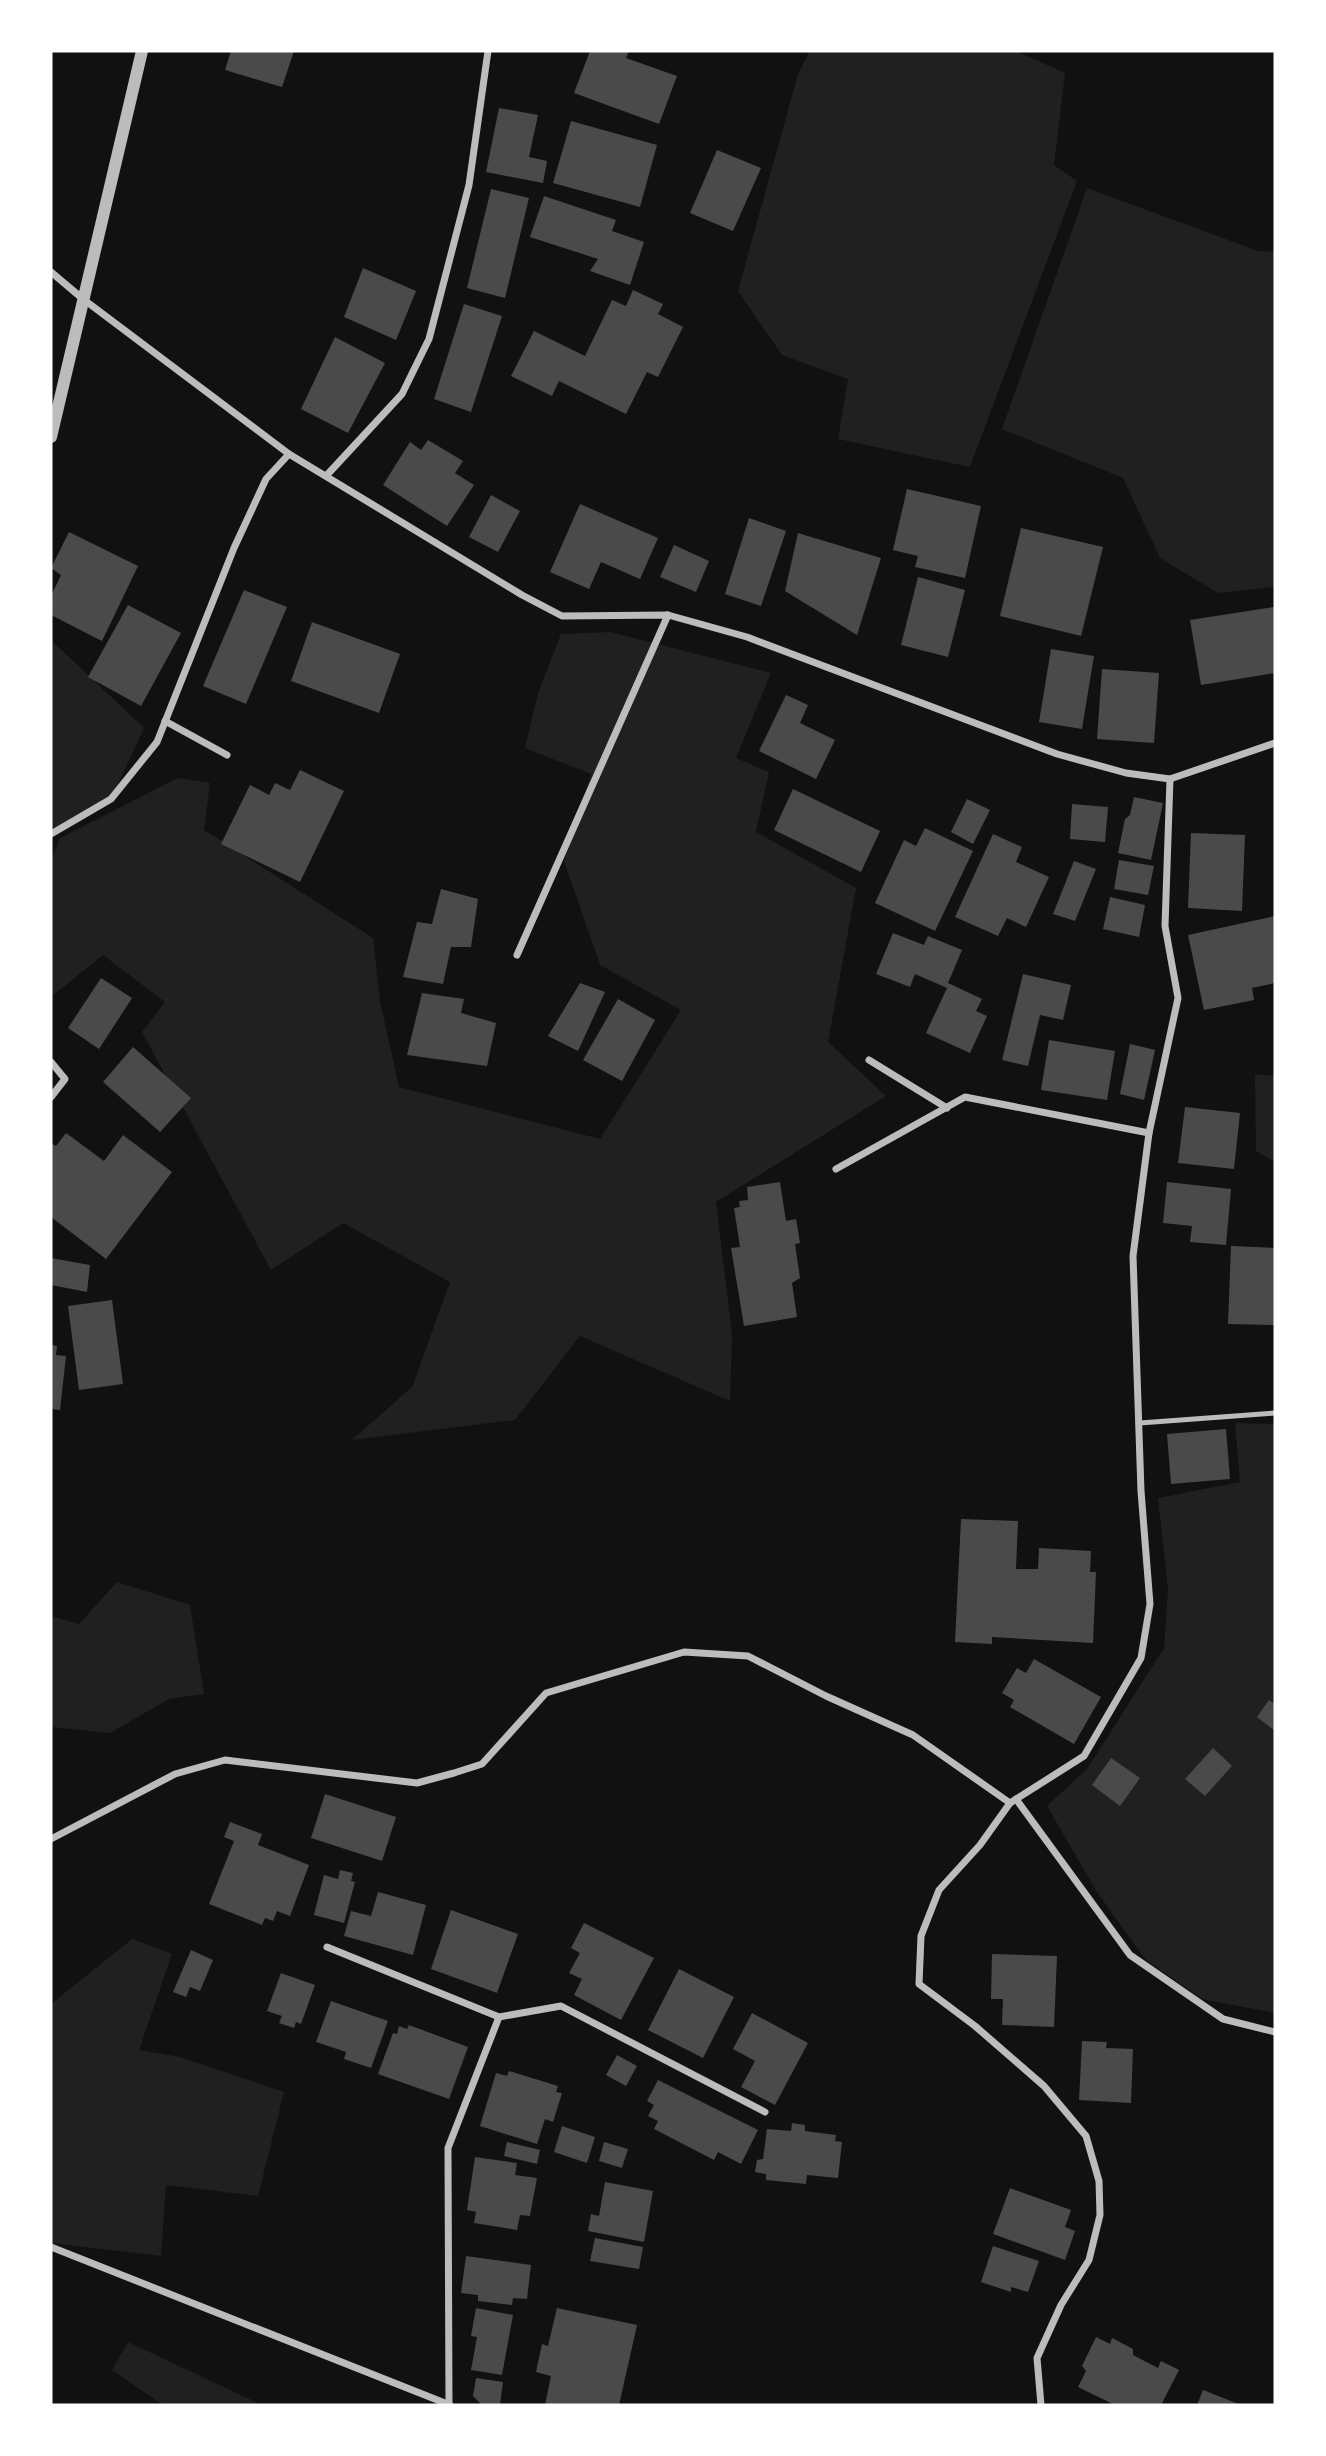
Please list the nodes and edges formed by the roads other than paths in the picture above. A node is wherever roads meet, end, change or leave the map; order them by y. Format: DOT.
graph roads {
  1 [pos="142,51"];
  2 [pos="488,51"];
  3 [pos="51,272"];
  4 [pos="83,299"];
  5 [pos="51,437"];
  6 [pos="289,454"];
  7 [pos="326,476"];
  8 [pos="668,615"];
  9 [pos="165,721"];
  10 [pos="1275,743"];
  11 [pos="227,755"];
  12 [pos="1170,779"];
  13 [pos="51,834"];
  14 [pos="517,955"];
  15 [pos="869,1060"];
  16 [pos="51,1062"];
  17 [pos="51,1097"];
  18 [pos="947,1108"];
  19 [pos="1149,1133"];
  20 [pos="836,1169"];
  21 [pos="1275,1413"];
  22 [pos="1140,1423"];
  23 [pos="1013,1801"];
  24 [pos="51,1839"];
  25 [pos="327,1947"];
  26 [pos="499,2017"];
  27 [pos="1275,2032"];
  28 [pos="765,2112"];
  29 [pos="51,2247"];
  30 [pos="449,2405"];
  31 [pos="1041,2405"];
  1 -- 4 [label="street"];
  2 -- 7 [label="street"];
  3 -- 4 [label="street"];
  4 -- 5 [label="street"];
  4 -- 6 [label="street"];
  6 -- 7 [label="street"];
  6 -- 9 [label="street"];
  7 -- 8 [label="street"];
  8 -- 12 [label="street"];
  8 -- 14 [label="street"];
  9 -- 11 [label="street"];
  9 -- 13 [label="street"];
  10 -- 12 [label="street"];
  12 -- 19 [label="street"];
  15 -- 18 [label="street"];
  16 -- 17 [label="street"];
  18 -- 19 [label="street"];
  18 -- 20 [label="street"];
  19 -- 22 [label="street"];
  21 -- 22 [label="lane"];
  22 -- 23 [label="street"];
  23 -- 24 [label="street"];
  23 -- 27 [label="street"];
  23 -- 31 [label="street"];
  25 -- 26 [label="street"];
  26 -- 28 [label="street"];
  26 -- 30 [label="street"];
  29 -- 30 [label="street"];
}
